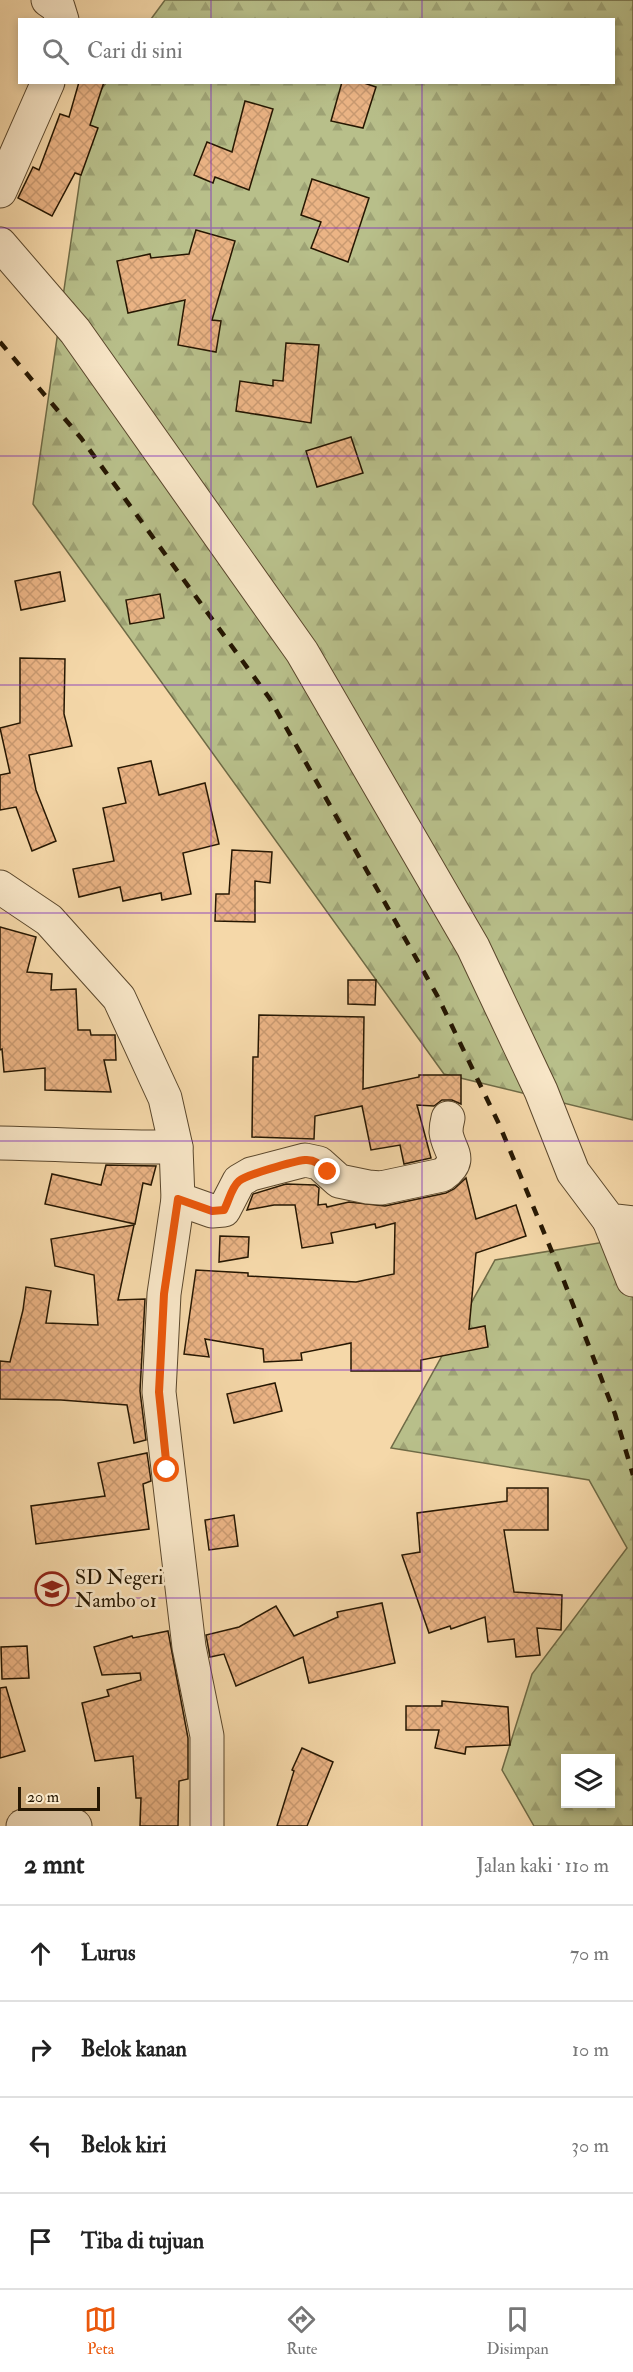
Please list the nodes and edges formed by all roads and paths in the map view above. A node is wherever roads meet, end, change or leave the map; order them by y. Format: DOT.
graph roads {
  1 [pos="48,0"];
  2 [pos="61,18"];
  3 [pos="47,84"];
  4 [pos="0,191"];
  5 [pos="0,244"];
  6 [pos="0,887"];
  7 [pos="448,1118"];
  8 [pos="0,1143"];
  9 [pos="176,1147"];
  10 [pos="178,1199"];
  11 [pos="621,1222"];
  12 [pos="633,1280"];
  13 [pos="23,1826"];
  14 [pos="75,1826"];
  15 [pos="207,1826"];
  1 -- 2 [label="street"];
  3 -- 4 [label="street"];
  5 -- 11 [label="street"];
  6 -- 9 [label="street"];
  7 -- 10 [label="street"];
  8 -- 9 [label="street"];
  9 -- 10 [label="street"];
  10 -- 15 [label="street"];
  11 -- 12 [label="street"];
  13 -- 14 [label="street"];
}
